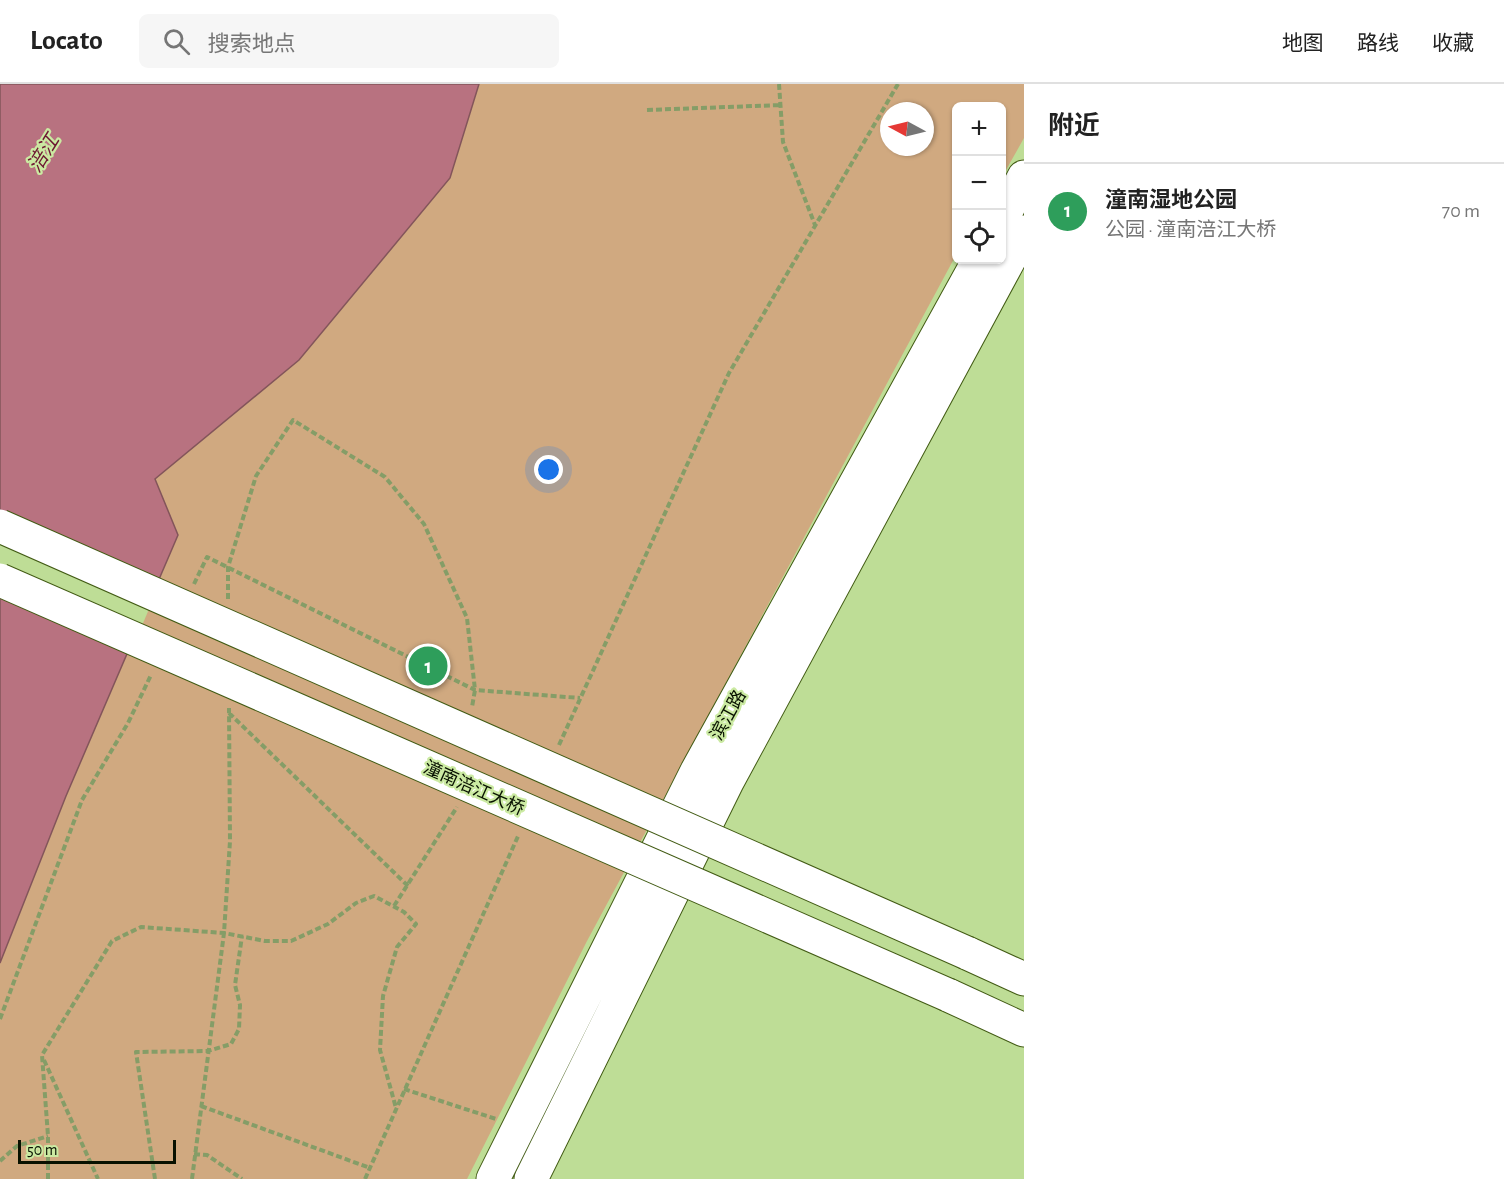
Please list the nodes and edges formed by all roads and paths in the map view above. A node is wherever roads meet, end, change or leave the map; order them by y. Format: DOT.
graph roads {
  1 [pos="779,84"];
  2 [pos="898,84"];
  3 [pos="780,105"];
  4 [pos="647,110"];
  5 [pos="1017,213"];
  6 [pos="815,226"];
  7 [pos="977,264"];
  8 [pos="0,526"];
  9 [pos="228,567"];
  10 [pos="0,580"];
  11 [pos="192,588"];
  12 [pos="228,601"];
  13 [pos="153,671"];
  14 [pos="475,690"];
  15 [pos="580,698"];
  16 [pos="229,702"];
  17 [pos="229,713"];
  18 [pos="471,714"];
  19 [pos="556,751"];
  20 [pos="457,807"];
  21 [pos="523,825"];
  22 [pos="408,886"];
  23 [pos="394,906"];
  24 [pos="224,933"];
  25 [pos="242,936"];
  26 [pos="1019,975"];
  27 [pos="992,1015"];
  28 [pos="0,1019"];
  29 [pos="1024,1030"];
  30 [pos="1024,1044"];
  31 [pos="208,1051"];
  32 [pos="42,1055"];
  33 [pos="405,1089"];
  34 [pos="201,1106"];
  35 [pos="396,1109"];
  36 [pos="519,1127"];
  37 [pos="48,1136"];
  38 [pos="194,1154"];
  39 [pos="0,1161"];
  40 [pos="370,1168"];
  41 [pos="48,1179"];
  42 [pos="98,1179"];
  43 [pos="154,1179"];
  44 [pos="192,1179"];
  45 [pos="242,1179"];
  46 [pos="365,1179"];
  47 [pos="493,1179"];
  48 [pos="531,1179"];
  1 -- 3 [label="path"];
  2 -- 6 [label="path"];
  3 -- 4 [label="path"];
  3 -- 6 [label="path"];
  5 -- 48 [label="main road"];
  6 -- 15 [label="path"];
  7 -- 36 [label="main road, 滨江路"];
  8 -- 26 [label="main road, bridge"];
  9 -- 11 [label="path"];
  9 -- 12 [label="path"];
  9 -- 14 [label="path"];
  9 -- 14 [label="path"];
  10 -- 27 [label="main road, 潼南涪江大桥, bridge"];
  13 -- 28 [label="path"];
  14 -- 15 [label="path"];
  14 -- 18 [label="path"];
  15 -- 19 [label="path"];
  16 -- 17 [label="path"];
  17 -- 22 [label="path"];
  17 -- 24 [label="path"];
  20 -- 22 [label="path"];
  21 -- 33 [label="path"];
  22 -- 23 [label="path"];
  23 -- 25 [label="path"];
  23 -- 35 [label="path"];
  24 -- 25 [label="path"];
  24 -- 31 [label="path"];
  24 -- 32 [label="path"];
  25 -- 31 [label="path"];
  27 -- 29 [label="main road, 潼南涪江大桥"];
  27 -- 30 [label="main road"];
  31 -- 34 [label="path"];
  31 -- 43 [label="path"];
  32 -- 37 [label="path"];
  32 -- 42 [label="path"];
  33 -- 35 [label="path"];
  33 -- 36 [label="path"];
  34 -- 38 [label="path"];
  34 -- 40 [label="path"];
  35 -- 40 [label="path"];
  36 -- 47 [label="main road, 滨江路"];
  37 -- 39 [label="path"];
  37 -- 41 [label="path"];
  38 -- 44 [label="path"];
  38 -- 45 [label="path"];
  40 -- 46 [label="path"];
}
